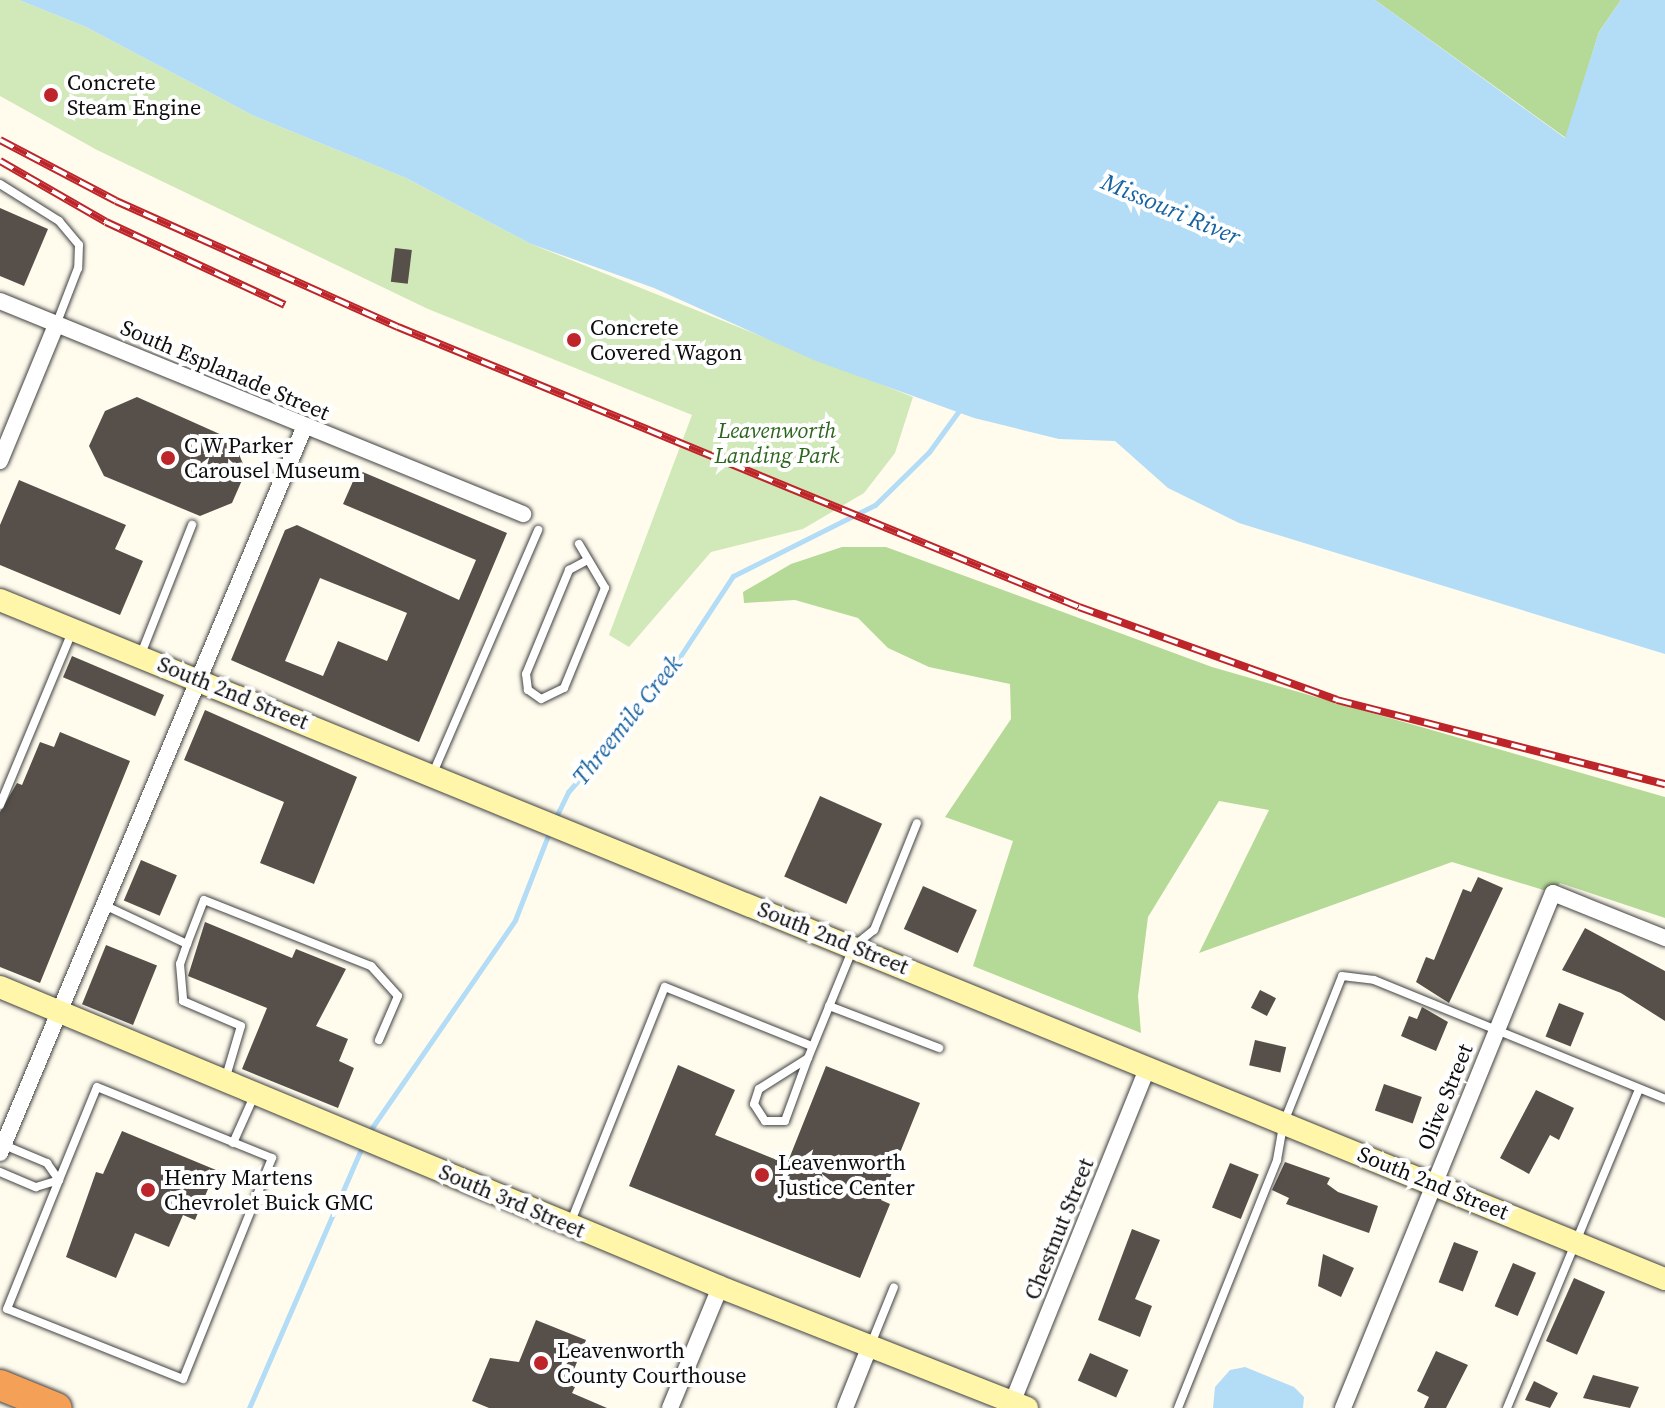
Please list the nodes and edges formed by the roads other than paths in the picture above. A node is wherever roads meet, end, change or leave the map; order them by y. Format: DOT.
graph roads {
  1 [pos="0,184"];
  2 [pos="0,301"];
  3 [pos="56,325"];
  4 [pos="304,428"];
  5 [pos="0,461"];
  6 [pos="523,514"];
  7 [pos="192,525"];
  8 [pos="538,530"];
  9 [pos="579,544"];
  10 [pos="586,561"];
  11 [pos="0,600"];
  12 [pos="74,629"];
  13 [pos="140,656"];
  14 [pos="198,680"];
  15 [pos="433,773"];
  16 [pos="0,805"];
  17 [pos="917,823"];
  18 [pos="103,905"];
  19 [pos="1665,938"];
  20 [pos="187,944"];
  21 [pos="854,946"];
  22 [pos="0,987"];
  23 [pos="829,1006"];
  24 [pos="59,1011"];
  25 [pos="1496,1031"];
  26 [pos="379,1040"];
  27 [pos="812,1046"];
  28 [pos="939,1048"];
  29 [pos="808,1058"];
  30 [pos="1148,1066"];
  31 [pos="224,1081"];
  32 [pos="1639,1089"];
  33 [pos="255,1093"];
  34 [pos="1665,1099"];
  35 [pos="1284,1122"];
  36 [pos="233,1143"];
  37 [pos="2,1149"];
  38 [pos="0,1172"];
  39 [pos="59,1180"];
  40 [pos="1433,1183"];
  41 [pos="569,1225"];
  42 [pos="1575,1242"];
  43 [pos="1665,1279"];
  44 [pos="720,1287"];
  45 [pos="894,1287"];
  46 [pos="869,1348"];
  47 [pos="0,1385"];
  48 [pos="1017,1406"];
  49 [pos="57,1408"];
  50 [pos="670,1408"];
  51 [pos="845,1408"];
  52 [pos="1178,1408"];
  53 [pos="1343,1408"];
  54 [pos="1507,1408"];
  1 -- 3 [label="lane"];
  2 -- 3 [label="street, South Esplanade Street"];
  3 -- 4 [label="street, South Esplanade Street"];
  3 -- 5 [label="street"];
  4 -- 6 [label="street, South Esplanade Street"];
  4 -- 14 [label="street"];
  7 -- 13 [label="lane"];
  8 -- 15 [label="lane"];
  9 -- 10 [label="lane"];
  10 -- 10 [label="lane"];
  11 -- 12 [label="street, South 2nd Street"];
  12 -- 13 [label="street, South 2nd Street"];
  12 -- 16 [label="lane"];
  13 -- 14 [label="street, South 2nd Street"];
  14 -- 15 [label="street, South 2nd Street"];
  14 -- 18 [label="street"];
  15 -- 21 [label="street, South 2nd Street"];
  17 -- 21 [label="lane"];
  18 -- 20 [label="lane"];
  18 -- 24 [label="street"];
  19 -- 25 [label="street, Olive Street"];
  20 -- 26 [label="lane"];
  20 -- 31 [label="lane"];
  21 -- 23 [label="lane"];
  21 -- 30 [label="street, South 2nd Street"];
  22 -- 24 [label="street, South 3rd Street"];
  23 -- 27 [label="lane"];
  23 -- 28 [label="lane"];
  24 -- 31 [label="street, South 3rd Street"];
  24 -- 37 [label="street"];
  25 -- 32 [label="lane"];
  25 -- 35 [label="lane"];
  25 -- 40 [label="street, Olive Street"];
  27 -- 29 [label="lane"];
  27 -- 41 [label="lane"];
  29 -- 29 [label="lane"];
  30 -- 35 [label="street, South 2nd Street"];
  30 -- 48 [label="street, Chestnut Street"];
  31 -- 33 [label="street, South 3rd Street"];
  32 -- 34 [label="lane"];
  32 -- 42 [label="lane"];
  33 -- 36 [label="lane"];
  33 -- 41 [label="street, South 3rd Street"];
  35 -- 40 [label="street, South 2nd Street"];
  35 -- 52 [label="lane"];
  36 -- 39 [label="lane"];
  36 -- 39 [label="lane"];
  37 -- 39 [label="lane"];
  38 -- 39 [label="lane"];
  40 -- 42 [label="street, South 2nd Street"];
  40 -- 53 [label="street, Olive Street"];
  41 -- 44 [label="street, South 3rd Street"];
  42 -- 43 [label="street, South 2nd Street"];
  42 -- 54 [label="lane"];
  44 -- 46 [label="street, South 3rd Street"];
  44 -- 50 [label="street"];
  45 -- 46 [label="lane"];
  46 -- 48 [label="street, South 3rd Street"];
  46 -- 51 [label="street"];
  47 -- 49 [label="highway"];
}
